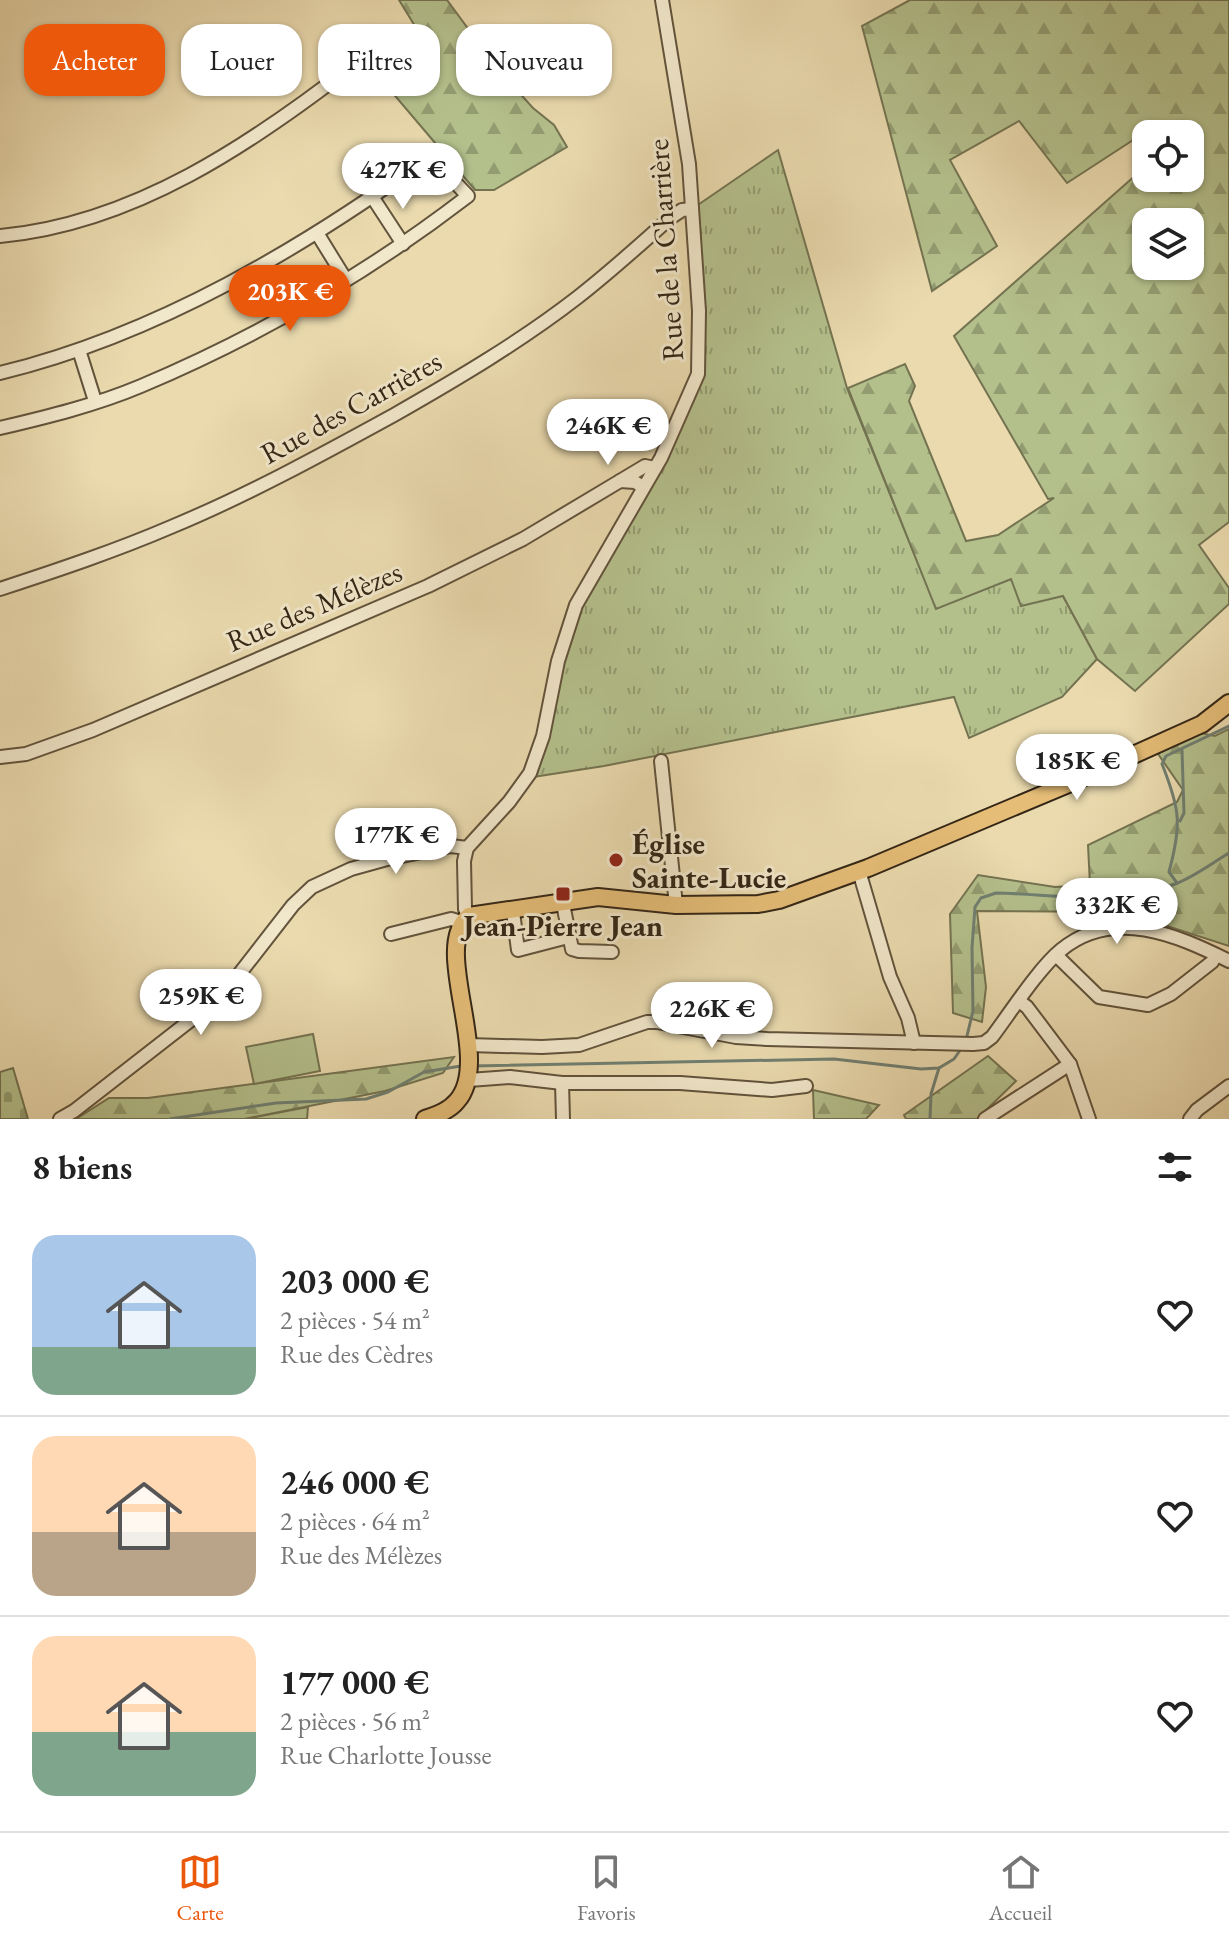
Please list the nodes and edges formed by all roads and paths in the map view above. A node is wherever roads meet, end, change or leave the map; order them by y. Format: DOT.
graph roads {
  1 [pos="662,0"];
  2 [pos="318,91"];
  3 [pos="373,198"];
  4 [pos="692,209"];
  5 [pos="317,233"];
  6 [pos="0,236"];
  7 [pos="403,244"];
  8 [pos="346,280"];
  9 [pos="79,350"];
  10 [pos="0,373"];
  11 [pos="95,401"];
  12 [pos="0,428"];
  13 [pos="655,468"];
  14 [pos="620,481"];
  15 [pos="643,487"];
  16 [pos="0,589"];
  17 [pos="1229,703"];
  18 [pos="0,749"];
  19 [pos="17,756"];
  20 [pos="0,757"];
  21 [pos="661,761"];
  22 [pos="467,848"];
  23 [pos="859,871"];
  24 [pos="563,904"];
  25 [pos="676,905"];
  26 [pos="513,912"];
  27 [pos="466,919"];
  28 [pos="391,934"];
  29 [pos="568,937"];
  30 [pos="612,952"];
  31 [pos="1056,955"];
  32 [pos="1216,955"];
  33 [pos="1229,961"];
  34 [pos="1019,1001"];
  35 [pos="914,1043"];
  36 [pos="468,1048"];
  37 [pos="1070,1064"];
  38 [pos="469,1077"];
  39 [pos="562,1083"];
  40 [pos="806,1086"];
  41 [pos="1229,1086"];
  42 [pos="60,1119"];
  43 [pos="425,1119"];
  44 [pos="563,1119"];
  45 [pos="985,1119"];
  46 [pos="1089,1119"];
  47 [pos="1190,1119"];
  1 -- 4 [label="street, Rue de la Charrière"];
  2 -- 6 [label="street"];
  3 -- 5 [label="street"];
  3 -- 7 [label="street"];
  3 -- 7 [label="street"];
  4 -- 13 [label="street, Rue de la Charrière"];
  4 -- 16 [label="street, Rue des Carrières"];
  5 -- 8 [label="street"];
  5 -- 9 [label="street"];
  7 -- 8 [label="street"];
  8 -- 11 [label="street"];
  9 -- 10 [label="street"];
  9 -- 11 [label="street"];
  11 -- 12 [label="street"];
  13 -- 14 [label="street, Rue des Mélèzes"];
  13 -- 15 [label="street, Rue de la Charrière"];
  14 -- 15 [label="street"];
  14 -- 19 [label="street, Rue des Mélèzes"];
  15 -- 22 [label="street, Rue de la Charrière"];
  17 -- 23 [label="main road"];
  18 -- 19 [label="street"];
  19 -- 20 [label="street, Rue des Mélèzes"];
  21 -- 25 [label="street"];
  22 -- 27 [label="street"];
  22 -- 42 [label="street"];
  23 -- 25 [label="main road"];
  23 -- 35 [label="street"];
  24 -- 25 [label="main road"];
  24 -- 26 [label="main road"];
  24 -- 29 [label="street"];
  26 -- 27 [label="main road"];
  26 -- 29 [label="street"];
  27 -- 28 [label="street"];
  27 -- 36 [label="main road"];
  29 -- 30 [label="street"];
  31 -- 32 [label="street"];
  31 -- 32 [label="street"];
  31 -- 34 [label="street"];
  32 -- 33 [label="street"];
  34 -- 35 [label="street"];
  34 -- 37 [label="street"];
  35 -- 36 [label="street"];
  36 -- 38 [label="main road"];
  37 -- 45 [label="street"];
  37 -- 46 [label="street"];
  38 -- 39 [label="street"];
  38 -- 43 [label="main road"];
  39 -- 40 [label="street"];
  39 -- 44 [label="street"];
  41 -- 47 [label="street"];
}
